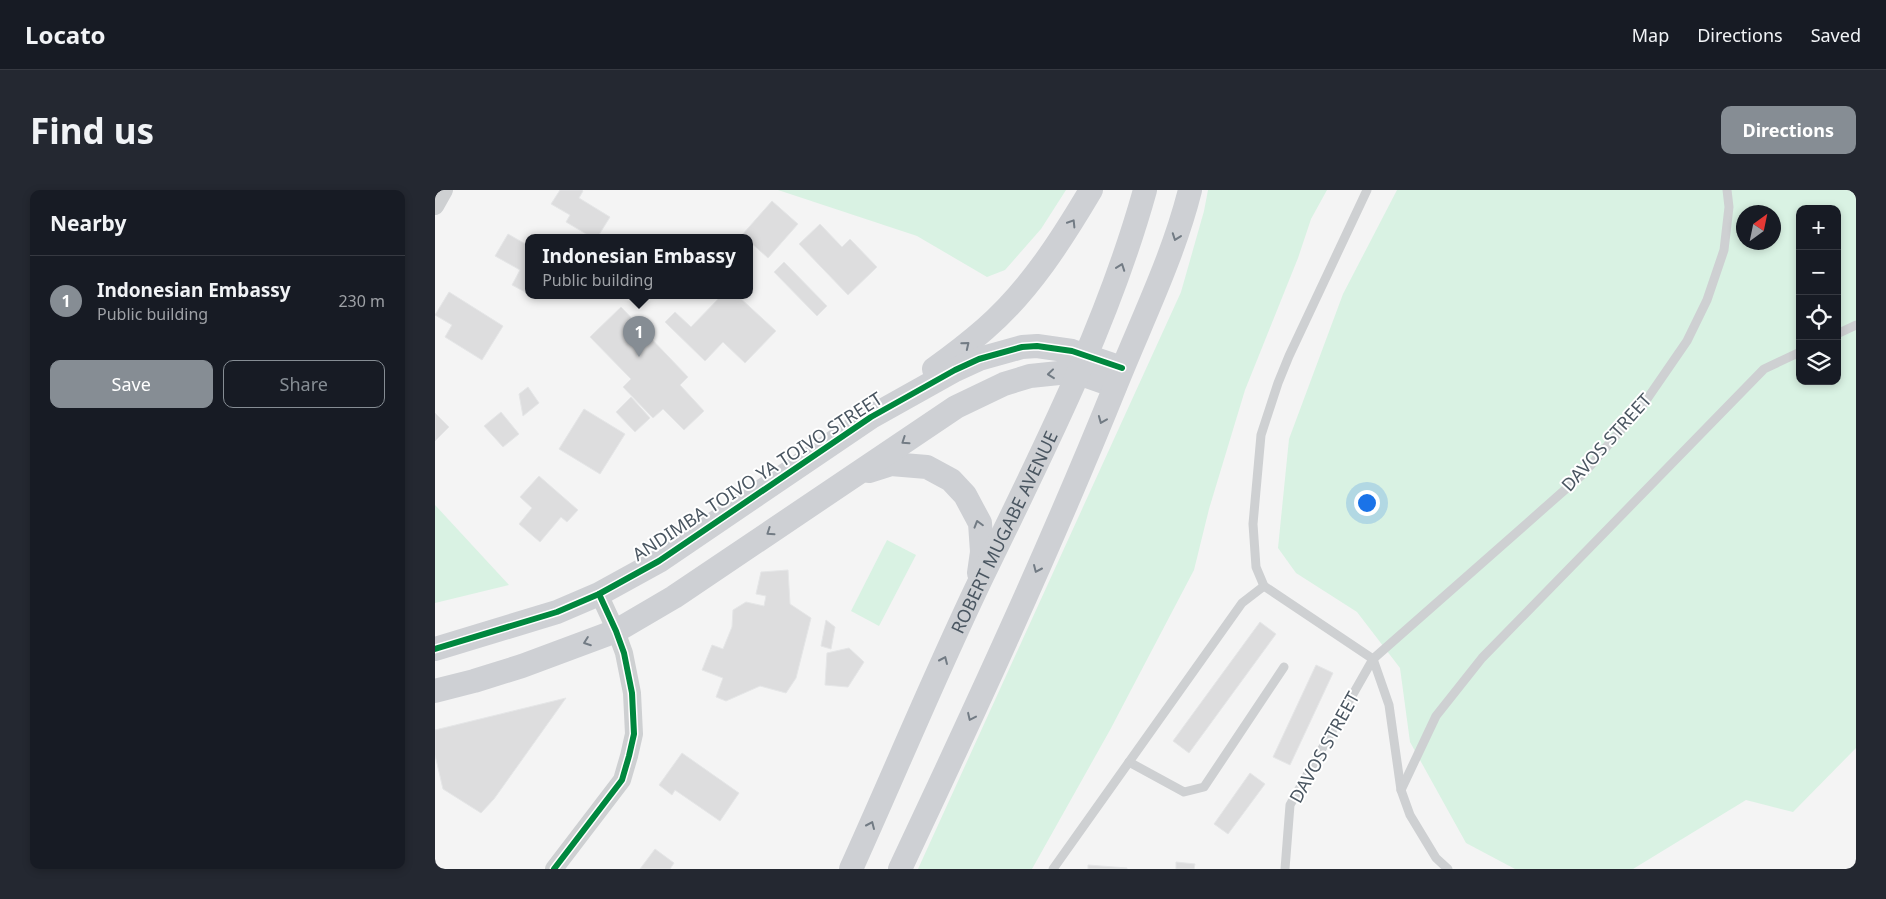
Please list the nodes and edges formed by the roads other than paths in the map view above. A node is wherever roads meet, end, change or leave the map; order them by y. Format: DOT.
graph roads {
  1 [pos="444,190"];
  2 [pos="1091,190"];
  3 [pos="1145,190"];
  4 [pos="1190,190"];
  5 [pos="1367,190"];
  6 [pos="1727,190"];
  7 [pos="435,206"];
  8 [pos="1856,325"];
  9 [pos="1841,332"];
  10 [pos="1796,354"];
  11 [pos="1082,365"];
  12 [pos="1119,377"];
  13 [pos="871,417"];
  14 [pos="853,476"];
  15 [pos="1264,586"];
  16 [pos="976,589"];
  17 [pos="599,594"];
  18 [pos="616,631"];
  19 [pos="435,648"];
  20 [pos="1373,659"];
  21 [pos="1284,667"];
  22 [pos="435,691"];
  23 [pos="1129,762"];
  24 [pos="1401,790"];
  25 [pos="554,869"];
  26 [pos="851,869"];
  27 [pos="901,869"];
  28 [pos="1053,869"];
  29 [pos="1285,869"];
  30 [pos="1448,869"];
  1 -- 7 [label="street"];
  13 -- 2 [label="main road, one-way"];
  11 -- 3 [label="main road, ROBERT MUGABE AVENUE, one-way"];
  4 -- 12 [label="main road, one-way"];
  5 -- 15 [label="lane"];
  6 -- 20 [label="lane, DAVOS STREET"];
  8 -- 9 [label="lane"];
  10 -- 24 [label="lane"];
  11 -- 12 [label="main road, ANDIMBA TOIVO YA TOIVO STREET"];
  11 -- 13 [label="main road, ANDIMBA TOIVO YA TOIVO STREET"];
  11 -- 14 [label="main road, ANDIMBA TOIVO YA TOIVO STREET, one-way"];
  11 -- 16 [label="main road, ROBERT MUGABE AVENUE"];
  12 -- 27 [label="main road, one-way"];
  13 -- 17 [label="main road, ANDIMBA TOIVO YA TOIVO STREET"];
  16 -- 14 [label="main road, one-way"];
  14 -- 18 [label="main road, ANDIMBA TOIVO YA TOIVO STREET, one-way"];
  15 -- 20 [label="lane"];
  15 -- 23 [label="lane"];
  26 -- 16 [label="main road, ROBERT MUGABE AVENUE, one-way"];
  17 -- 18 [label="street"];
  17 -- 19 [label="main road, ANDIMBA TOIVO YA TOIVO STREET"];
  18 -- 22 [label="main road, ANDIMBA TOIVO YA TOIVO STREET, one-way"];
  18 -- 25 [label="street"];
  20 -- 24 [label="lane, DAVOS STREET"];
  20 -- 29 [label="lane, DAVOS STREET"];
  21 -- 23 [label="lane"];
  23 -- 28 [label="lane"];
  24 -- 30 [label="lane, DAVOS STREET"];
}
